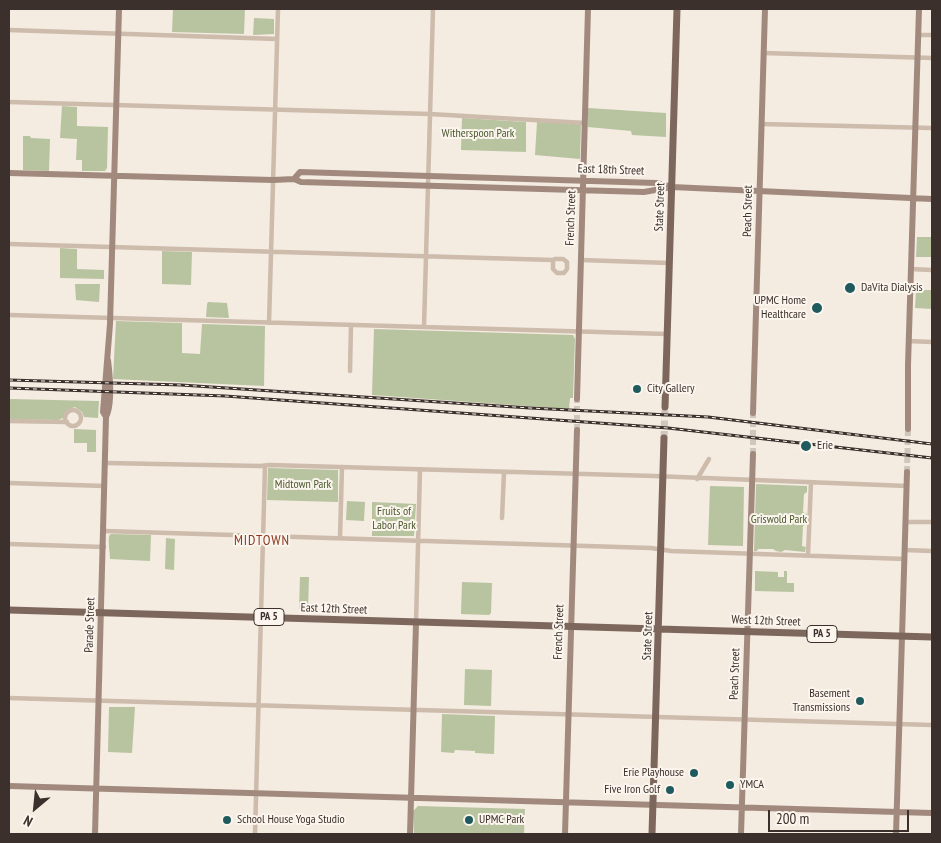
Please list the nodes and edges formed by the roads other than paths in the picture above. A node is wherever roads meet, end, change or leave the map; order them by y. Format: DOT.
graph roads {
  1 [pos="119,9"];
  2 [pos="278,9"];
  3 [pos="433,9"];
  4 [pos="588,9"];
  5 [pos="677,9"];
  6 [pos="765,9"];
  7 [pos="919,9"];
  8 [pos="9,30"];
  9 [pos="118,35"];
  10 [pos="918,35"];
  11 [pos="932,35"];
  12 [pos="277,39"];
  13 [pos="764,53"];
  14 [pos="918,57"];
  15 [pos="932,58"];
  16 [pos="9,102"];
  17 [pos="116,106"];
  18 [pos="275,110"];
  19 [pos="430,114"];
  20 [pos="585,123"];
  21 [pos="762,124"];
  22 [pos="916,128"];
  23 [pos="932,128"];
  24 [pos="9,173"];
  25 [pos="114,176"];
  26 [pos="428,176"];
  27 [pos="294,179"];
  28 [pos="273,180"];
  29 [pos="583,181"];
  30 [pos="428,186"];
  31 [pos="672,187"];
  32 [pos="583,190"];
  33 [pos="760,191"];
  34 [pos="913,198"];
  35 [pos="932,199"];
  36 [pos="9,244"];
  37 [pos="112,247"];
  38 [pos="271,252"];
  39 [pos="426,256"];
  40 [pos="553,260"];
  41 [pos="581,260"];
  42 [pos="669,263"];
  43 [pos="911,269"];
  44 [pos="932,270"];
  45 [pos="9,315"];
  46 [pos="110,318"];
  47 [pos="269,323"];
  48 [pos="351,325"];
  49 [pos="424,327"];
  50 [pos="579,332"];
  51 [pos="667,334"];
  52 [pos="908,341"];
  53 [pos="932,342"];
  54 [pos="350,371"];
  55 [pos="577,398"];
  56 [pos="665,407"];
  57 [pos="753,413"];
  58 [pos="9,421"];
  59 [pos="66,422"];
  60 [pos="908,429"];
  61 [pos="576,430"];
  62 [pos="664,438"];
  63 [pos="753,454"];
  64 [pos="709,459"];
  65 [pos="106,463"];
  66 [pos="265,466"];
  67 [pos="342,467"];
  68 [pos="420,470"];
  69 [pos="504,472"];
  70 [pos="907,472"];
  71 [pos="575,474"];
  72 [pos="663,477"];
  73 [pos="697,478"];
  74 [pos="752,481"];
  75 [pos="811,482"];
  76 [pos="9,483"];
  77 [pos="106,486"];
  78 [pos="906,486"];
  79 [pos="502,518"];
  80 [pos="906,522"];
  81 [pos="932,522"];
  82 [pos="104,531"];
  83 [pos="263,536"];
  84 [pos="340,538"];
  85 [pos="418,541"];
  86 [pos="9,544"];
  87 [pos="573,546"];
  88 [pos="104,547"];
  89 [pos="661,550"];
  90 [pos="905,550"];
  91 [pos="932,551"];
  92 [pos="750,553"];
  93 [pos="808,555"];
  94 [pos="905,559"];
  95 [pos="9,610"];
  96 [pos="102,612"];
  97 [pos="261,617"];
  98 [pos="416,622"];
  99 [pos="570,627"];
  100 [pos="659,629"];
  101 [pos="748,632"];
  102 [pos="902,636"];
  103 [pos="932,637"];
  104 [pos="9,698"];
  105 [pos="99,701"];
  106 [pos="258,706"];
  107 [pos="413,710"];
  108 [pos="568,714"];
  109 [pos="656,717"];
  110 [pos="745,719"];
  111 [pos="900,725"];
  112 [pos="932,725"];
  113 [pos="9,786"];
  114 [pos="97,789"];
  115 [pos="256,793"];
  116 [pos="411,797"];
  117 [pos="566,803"];
  118 [pos="653,805"];
  119 [pos="742,808"];
  120 [pos="897,812"];
  121 [pos="932,813"];
  122 [pos="95,834"];
  123 [pos="255,834"];
  124 [pos="410,834"];
  125 [pos="565,834"];
  126 [pos="652,834"];
  127 [pos="741,834"];
  128 [pos="896,834"];
  1 -- 9 [label="main road, Parade Street"];
  2 -- 12 [label="street"];
  3 -- 19 [label="street"];
  4 -- 20 [label="main road, French Street"];
  5 -- 31 [label="main road, State Street"];
  6 -- 13 [label="main road, Peach Street"];
  7 -- 10 [label="main road"];
  8 -- 9 [label="street"];
  9 -- 12 [label="street"];
  9 -- 17 [label="main road, Parade Street"];
  10 -- 11 [label="street"];
  10 -- 14 [label="main road"];
  12 -- 18 [label="street"];
  13 -- 14 [label="street"];
  13 -- 21 [label="main road, Peach Street"];
  14 -- 15 [label="street"];
  14 -- 22 [label="main road"];
  16 -- 17 [label="street"];
  17 -- 18 [label="street"];
  17 -- 25 [label="main road, Parade Street"];
  18 -- 19 [label="street"];
  18 -- 28 [label="street"];
  19 -- 20 [label="street"];
  19 -- 26 [label="street"];
  20 -- 29 [label="main road, French Street"];
  21 -- 22 [label="street"];
  21 -- 33 [label="main road, Peach Street"];
  22 -- 23 [label="street"];
  22 -- 34 [label="main road"];
  24 -- 25 [label="main road, East 18th Street"];
  25 -- 28 [label="main road, East 18th Street"];
  25 -- 37 [label="main road, Parade Street"];
  26 -- 27 [label="main road, East 18th Street"];
  26 -- 29 [label="main road, East 18th Street"];
  26 -- 30 [label="street"];
  27 -- 28 [label="main road, East 18th Street"];
  27 -- 30 [label="main road, East 18th Street"];
  28 -- 38 [label="street"];
  29 -- 31 [label="main road, East 18th Street"];
  29 -- 32 [label="main road, French Street"];
  30 -- 32 [label="main road, East 18th Street"];
  30 -- 39 [label="street"];
  31 -- 32 [label="main road, East 18th Street"];
  31 -- 33 [label="main road"];
  31 -- 42 [label="main road, State Street"];
  32 -- 41 [label="main road, French Street"];
  33 -- 34 [label="main road"];
  33 -- 57 [label="main road, Peach Street"];
  34 -- 35 [label="main road"];
  34 -- 43 [label="main road"];
  36 -- 37 [label="street"];
  37 -- 38 [label="street"];
  37 -- 46 [label="main road, Parade Street"];
  38 -- 39 [label="street"];
  38 -- 47 [label="street"];
  39 -- 40 [label="street"];
  39 -- 49 [label="street"];
  41 -- 42 [label="street"];
  41 -- 50 [label="main road, French Street"];
  42 -- 51 [label="main road, State Street"];
  43 -- 44 [label="street"];
  43 -- 52 [label="main road"];
  45 -- 46 [label="street"];
  46 -- 47 [label="street"];
  46 -- 65 [label="main road, Parade Street"];
  47 -- 48 [label="street"];
  48 -- 49 [label="street"];
  48 -- 54 [label="street"];
  49 -- 50 [label="street"];
  50 -- 51 [label="street"];
  50 -- 55 [label="main road, French Street"];
  51 -- 56 [label="main road, State Street"];
  52 -- 53 [label="street"];
  52 -- 60 [label="main road"];
  58 -- 59 [label="street"];
  61 -- 71 [label="main road, French Street"];
  62 -- 72 [label="main road, State Street"];
  63 -- 74 [label="main road, Peach Street"];
  64 -- 73 [label="street"];
  65 -- 66 [label="street"];
  65 -- 77 [label="main road, Parade Street"];
  66 -- 67 [label="street"];
  66 -- 83 [label="street"];
  67 -- 68 [label="street"];
  67 -- 84 [label="street"];
  68 -- 69 [label="street"];
  68 -- 85 [label="street"];
  69 -- 71 [label="street"];
  69 -- 79 [label="street"];
  70 -- 78 [label="main road"];
  71 -- 72 [label="street"];
  71 -- 87 [label="main road, French Street"];
  72 -- 73 [label="street"];
  72 -- 89 [label="main road, State Street"];
  73 -- 74 [label="street"];
  74 -- 75 [label="street"];
  74 -- 92 [label="main road, Peach Street"];
  75 -- 78 [label="street"];
  75 -- 93 [label="street"];
  76 -- 77 [label="street"];
  77 -- 82 [label="main road, Parade Street"];
  78 -- 80 [label="main road"];
  80 -- 81 [label="street"];
  80 -- 90 [label="main road"];
  82 -- 83 [label="street"];
  82 -- 88 [label="main road, Parade Street"];
  83 -- 84 [label="street"];
  83 -- 97 [label="street"];
  84 -- 85 [label="street"];
  85 -- 87 [label="street"];
  85 -- 98 [label="street"];
  86 -- 88 [label="street"];
  87 -- 89 [label="street"];
  87 -- 99 [label="main road, French Street"];
  88 -- 96 [label="main road, Parade Street"];
  89 -- 92 [label="street"];
  89 -- 100 [label="main road, State Street"];
  90 -- 91 [label="street"];
  90 -- 94 [label="main road"];
  92 -- 93 [label="street"];
  92 -- 101 [label="main road, Peach Street"];
  93 -- 94 [label="street"];
  94 -- 102 [label="main road"];
  95 -- 96 [label="main road, East 12th Street / PA 5"];
  96 -- 97 [label="main road, East 12th Street / PA 5"];
  96 -- 105 [label="main road, Parade Street"];
  97 -- 98 [label="main road, East 12th Street / PA 5"];
  97 -- 106 [label="street"];
  98 -- 99 [label="main road, East 12th Street / PA 5"];
  98 -- 107 [label="main road"];
  99 -- 100 [label="main road, East 12th Street / PA 5"];
  99 -- 108 [label="main road, French Street"];
  100 -- 101 [label="main road, West 12th Street / PA 5"];
  100 -- 109 [label="main road, State Street"];
  101 -- 102 [label="main road, West 12th Street / PA 5"];
  101 -- 110 [label="main road, Peach Street"];
  102 -- 103 [label="main road, West 12th Street / PA 5"];
  102 -- 111 [label="main road"];
  104 -- 105 [label="street"];
  105 -- 106 [label="street"];
  105 -- 114 [label="main road, Parade Street"];
  106 -- 107 [label="street"];
  106 -- 115 [label="street"];
  107 -- 108 [label="street"];
  107 -- 116 [label="main road"];
  108 -- 109 [label="street"];
  108 -- 117 [label="main road, French Street"];
  109 -- 110 [label="street"];
  109 -- 118 [label="main road, State Street"];
  110 -- 111 [label="street"];
  110 -- 119 [label="main road, Peach Street"];
  111 -- 112 [label="street"];
  111 -- 120 [label="main road"];
  113 -- 114 [label="main road"];
  114 -- 115 [label="main road"];
  114 -- 122 [label="main road, Parade Street"];
  115 -- 116 [label="main road"];
  115 -- 123 [label="street"];
  116 -- 117 [label="main road"];
  116 -- 124 [label="main road"];
  117 -- 118 [label="main road"];
  117 -- 125 [label="main road, French Street"];
  118 -- 119 [label="main road"];
  118 -- 126 [label="main road, State Street"];
  119 -- 120 [label="main road"];
  119 -- 127 [label="main road, Peach Street"];
  120 -- 121 [label="main road"];
  120 -- 128 [label="main road"];
}
